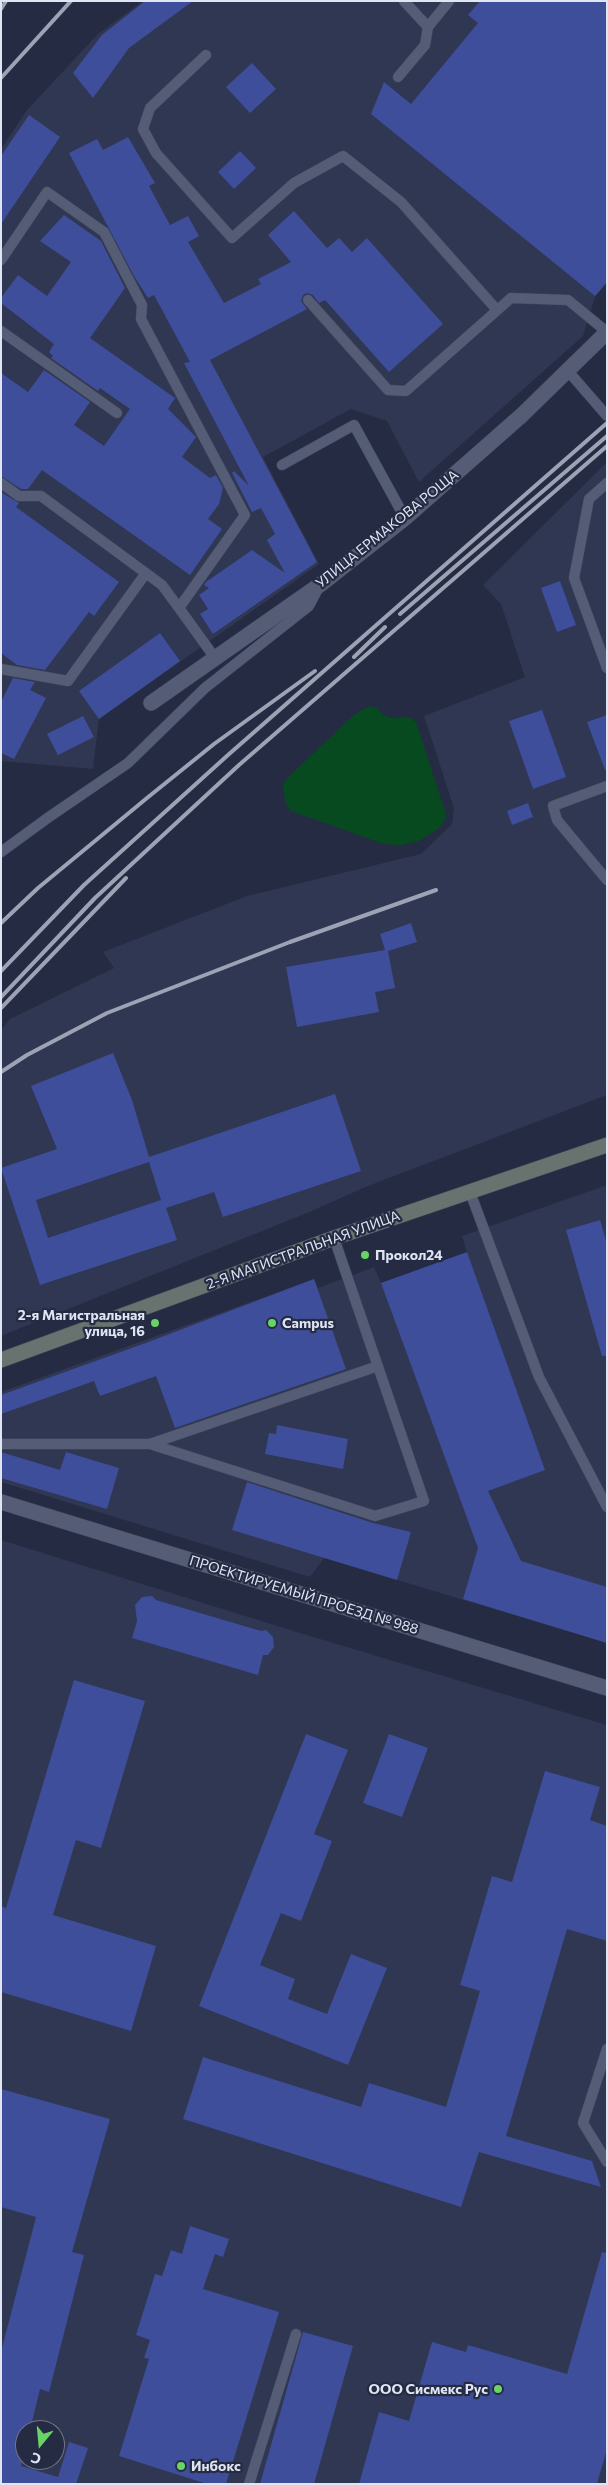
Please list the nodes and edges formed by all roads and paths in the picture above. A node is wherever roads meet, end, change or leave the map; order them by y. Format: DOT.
graph roads {
  1 [pos="404,1"];
  2 [pos="449,1"];
  3 [pos="428,27"];
  4 [pos="206,55"];
  5 [pos="398,77"];
  6 [pos="1,260"];
  7 [pos="308,300"];
  8 [pos="497,310"];
  9 [pos="1,331"];
  10 [pos="607,332"];
  11 [pos="568,371"];
  12 [pos="117,413"];
  13 [pos="607,416"];
  14 [pos="282,465"];
  15 [pos="1,483"];
  16 [pos="607,483"];
  17 [pos="405,518"];
  18 [pos="146,573"];
  19 [pos="321,584"];
  20 [pos="179,608"];
  21 [pos="215,658"];
  22 [pos="607,668"];
  23 [pos="1,670"];
  24 [pos="150,704"];
  25 [pos="607,786"];
  26 [pos="1,852"];
  27 [pos="607,880"];
  28 [pos="607,1145"];
  29 [pos="470,1192"];
  30 [pos="334,1238"];
  31 [pos="1,1360"];
  32 [pos="378,1366"];
  33 [pos="1,1444"];
  34 [pos="150,1444"];
  35 [pos="1,1502"];
  36 [pos="607,1507"];
  37 [pos="607,1688"];
  38 [pos="607,2049"];
  39 [pos="607,2162"];
  40 [pos="296,2334"];
  41 [pos="249,2484"];
  1 -- 3 [label="lane"];
  2 -- 3 [label="lane"];
  3 -- 5 [label="lane"];
  4 -- 8 [label="lane"];
  6 -- 20 [label="lane"];
  7 -- 8 [label="lane"];
  8 -- 10 [label="lane"];
  9 -- 12 [label="lane"];
  10 -- 11 [label="street, УЛИЦА ЕРМАКОВА РОЩА"];
  11 -- 13 [label="lane"];
  11 -- 17 [label="street, УЛИЦА ЕРМАКОВА РОЩА"];
  14 -- 17 [label="lane"];
  15 -- 18 [label="lane"];
  16 -- 22 [label="lane"];
  17 -- 19 [label="street, УЛИЦА ЕРМАКОВА РОЩА"];
  18 -- 20 [label="lane"];
  18 -- 23 [label="lane"];
  19 -- 21 [label="street, УЛИЦА ЕРМАКОВА РОЩА"];
  19 -- 26 [label="lane"];
  20 -- 21 [label="lane"];
  21 -- 24 [label="street, УЛИЦА ЕРМАКОВА РОЩА"];
  25 -- 27 [label="lane"];
  28 -- 29 [label="street, 2-Я МАГИСТРАЛЬНАЯ УЛИЦА"];
  29 -- 30 [label="street, 2-Я МАГИСТРАЛЬНАЯ УЛИЦА"];
  29 -- 36 [label="lane"];
  30 -- 31 [label="street, 2-Я МАГИСТРАЛЬНАЯ УЛИЦА"];
  30 -- 32 [label="lane"];
  32 -- 34 [label="lane"];
  32 -- 34 [label="lane"];
  33 -- 34 [label="lane"];
  35 -- 37 [label="street, ПРОЕКТИРУЕМЫЙ ПРОЕЗД № 988"];
  38 -- 39 [label="lane"];
  40 -- 41 [label="lane"];
}
